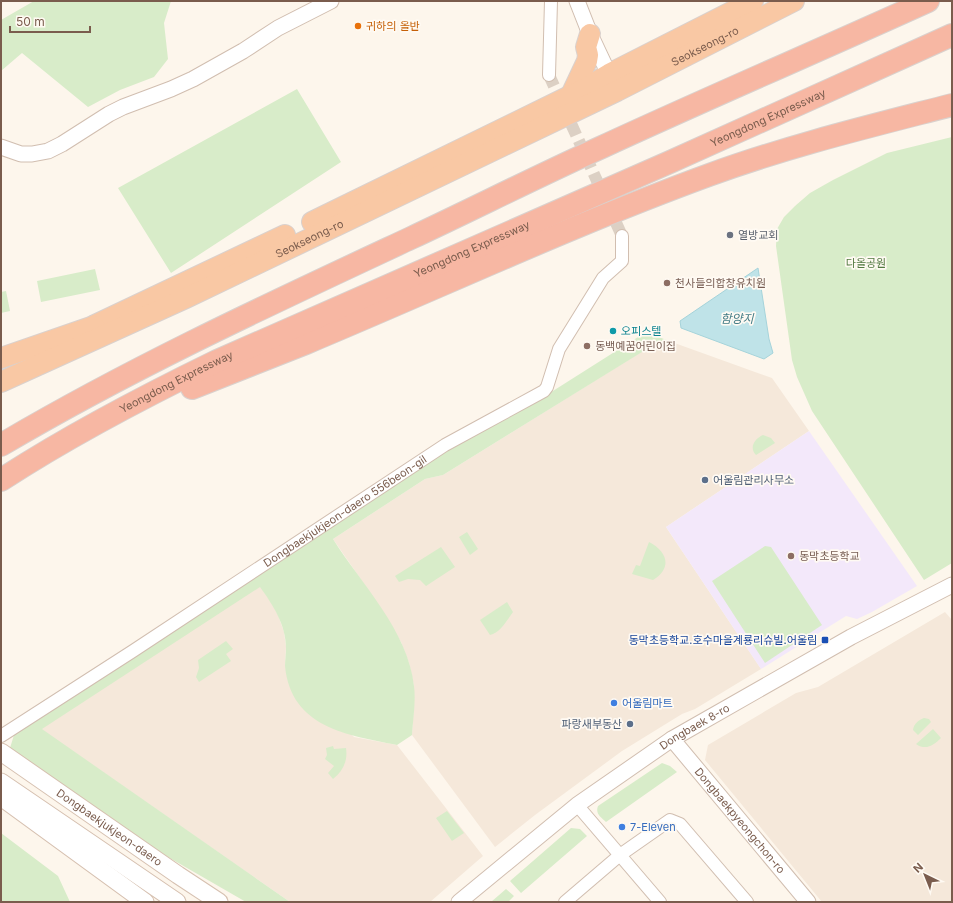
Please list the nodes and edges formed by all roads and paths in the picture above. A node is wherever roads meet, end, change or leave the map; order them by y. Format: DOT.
graph roads {
  1 [pos="331,1"];
  2 [pos="551,1"];
  3 [pos="577,1"];
  4 [pos="753,1"];
  5 [pos="794,1"];
  6 [pos="928,1"];
  7 [pos="754,22"];
  8 [pos="590,34"];
  9 [pos="952,35"];
  10 [pos="549,75"];
  11 [pos="613,82"];
  12 [pos="571,95"];
  13 [pos="952,105"];
  14 [pos="1,147"];
  15 [pos="622,236"];
  16 [pos="186,298"];
  17 [pos="94,326"];
  18 [pos="1,358"];
  19 [pos="61,367"];
  20 [pos="1,370"];
  21 [pos="1,382"];
  22 [pos="1,395"];
  23 [pos="79,432"];
  24 [pos="1,446"];
  25 [pos="1,480"];
  26 [pos="952,585"];
  27 [pos="1,736"];
  28 [pos="672,739"];
  29 [pos="1,752"];
  30 [pos="1,765"];
  31 [pos="1,782"];
  32 [pos="1,797"];
  33 [pos="577,805"];
  34 [pos="620,855"];
  35 [pos="145,902"];
  36 [pos="177,902"];
  37 [pos="198,902"];
  38 [pos="219,902"];
  39 [pos="459,902"];
  40 [pos="565,902"];
  41 [pos="659,902"];
  42 [pos="747,902"];
  43 [pos="808,902"];
  1 -- 14 [label="street"];
  2 -- 10 [label="street"];
  3 -- 8 [label="street"];
  4 -- 11 [label="highway"];
  5 -- 7 [label="highway, Seokseong-ro"];
  6 -- 24 [label="highway"];
  7 -- 11 [label="highway, Seokseong-ro"];
  7 -- 19 [label="highway"];
  8 -- 11 [label="street"];
  8 -- 12 [label="highway"];
  9 -- 23 [label="highway, Yeongdong Expressway"];
  11 -- 12 [label="highway, Seokseong-ro"];
  11 -- 16 [label="highway, Seokseong-ro"];
  12 -- 17 [label="highway, Seokseong-ro"];
  13 -- 23 [label="highway"];
  15 -- 27 [label="street, Dongbaekjukjeon-daero 556beon-gil"];
  16 -- 19 [label="highway"];
  16 -- 21 [label="highway, Seokseong-ro"];
  17 -- 18 [label="highway"];
  17 -- 20 [label="highway, Seokseong-ro"];
  19 -- 22 [label="highway"];
  23 -- 25 [label="highway, Yeongdong Expressway"];
  26 -- 28 [label="street, Dongbaek 8-ro"];
  28 -- 33 [label="street, Dongbaek 8-ro"];
  28 -- 43 [label="street, Dongbaekpyeongchon-ro"];
  29 -- 38 [label="main road, Dongbaekjukjeon-daero"];
  30 -- 37 [label="main road, Dongbaekjukjeon-daero"];
  31 -- 36 [label="main road"];
  32 -- 35 [label="main road"];
  33 -- 34 [label="street"];
  33 -- 39 [label="street, Dongbaek 8-ro"];
  34 -- 40 [label="street"];
  34 -- 41 [label="street"];
  34 -- 42 [label="street"];
}
